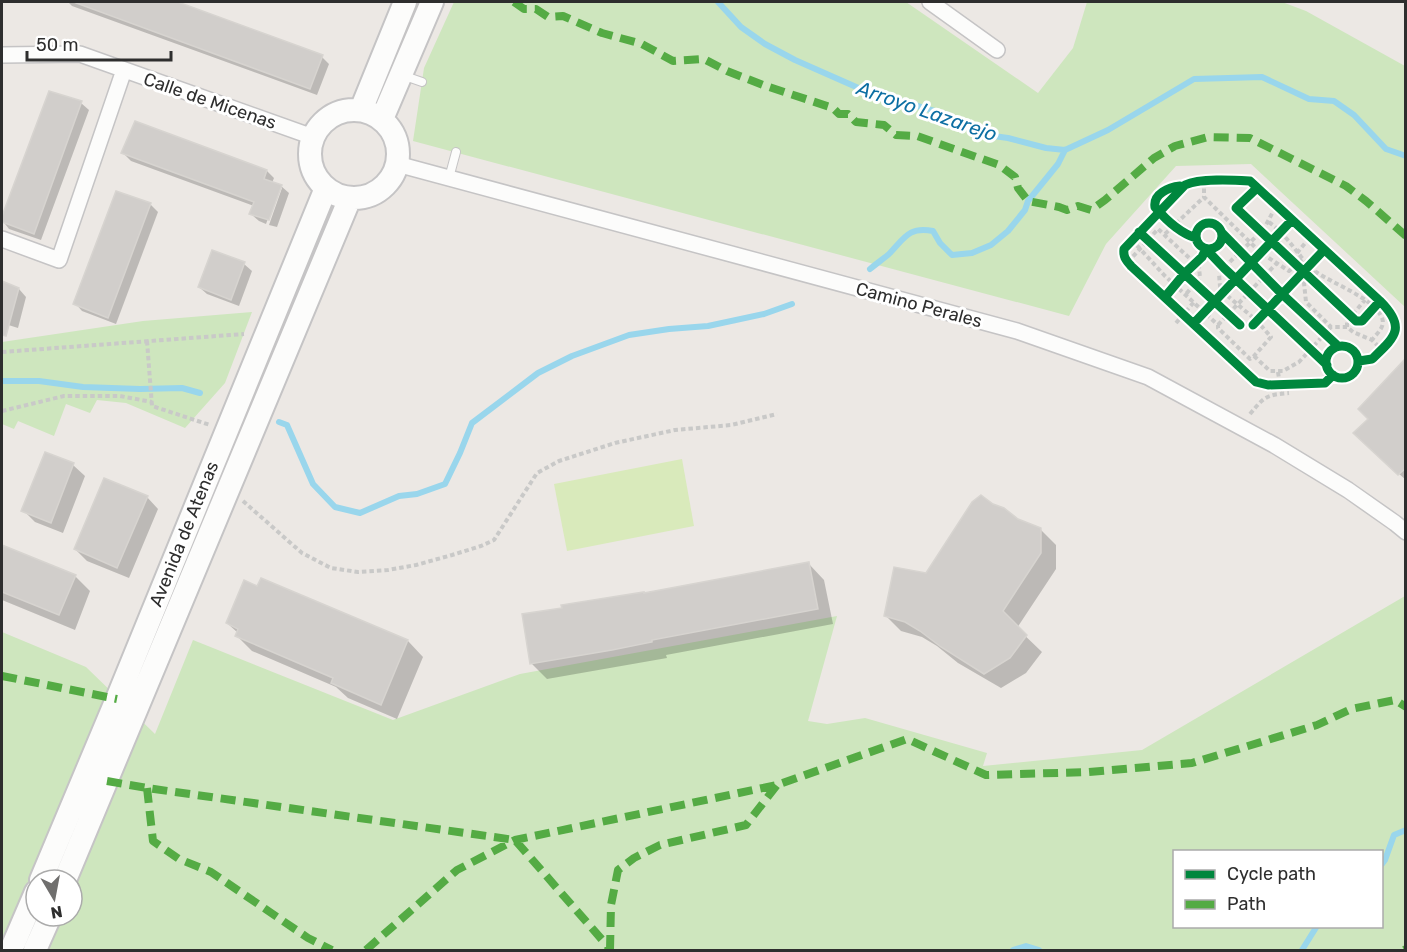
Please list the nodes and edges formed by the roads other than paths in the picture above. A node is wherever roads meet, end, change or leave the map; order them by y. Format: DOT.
graph roads {
  1 [pos="405,2"];
  2 [pos="432,2"];
  3 [pos="930,2"];
  4 [pos="996,50"];
  5 [pos="2,55"];
  6 [pos="124,70"];
  7 [pos="401,74"];
  8 [pos="422,82"];
  9 [pos="371,115"];
  10 [pos="313,137"];
  11 [pos="456,152"];
  12 [pos="397,164"];
  13 [pos="449,178"];
  14 [pos="326,188"];
  15 [pos="350,198"];
  16 [pos="2,239"];
  17 [pos="1406,532"];
  18 [pos="46,868"];
  19 [pos="70,868"];
  20 [pos="24,920"];
  21 [pos="45,928"];
  22 [pos="11,951"];
  23 [pos="35,951"];
  1 -- 9 [label="main road"];
  2 -- 7 [label="main road"];
  3 -- 4 [label="street"];
  5 -- 6 [label="street, Calle de Micenas"];
  6 -- 10 [label="street, Calle de Micenas"];
  6 -- 16 [label="street"];
  7 -- 8 [label="lane"];
  7 -- 9 [label="main road"];
  9 -- 10 [label="main road"];
  9 -- 12 [label="main road"];
  10 -- 14 [label="main road"];
  11 -- 13 [label="lane"];
  12 -- 13 [label="street, Camino Perales"];
  12 -- 15 [label="main road"];
  13 -- 17 [label="street, Camino Perales"];
  14 -- 15 [label="main road"];
  14 -- 18 [label="main road, Avenida de Atenas"];
  15 -- 19 [label="main road, Avenida de Atenas"];
  20 -- 22 [label="main road"];
  21 -- 23 [label="main road"];
}
